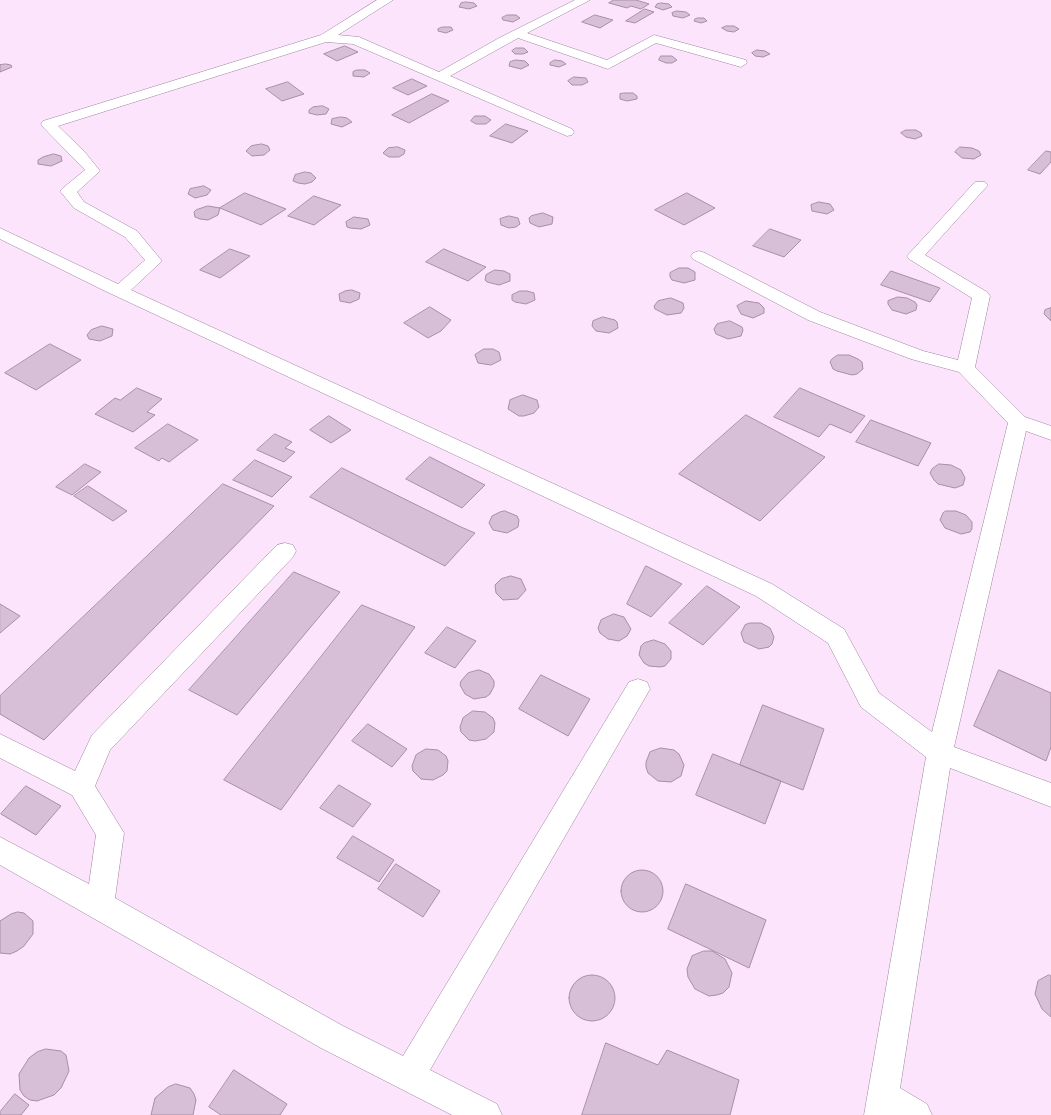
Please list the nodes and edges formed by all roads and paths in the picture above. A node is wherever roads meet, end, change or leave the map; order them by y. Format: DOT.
graph roads {
  1 [pos="387,0"];
  2 [pos="584,0"];
  3 [pos="517,34"];
  4 [pos="325,38"];
  5 [pos="741,63"];
  6 [pos="439,77"];
  7 [pos="567,132"];
  8 [pos="980,185"];
  9 [pos="0,233"];
  10 [pos="699,256"];
  11 [pos="120,291"];
  12 [pos="966,368"];
  13 [pos="1018,422"];
  14 [pos="1051,433"];
  15 [pos="285,551"];
  16 [pos="638,689"];
  17 [pos="0,745"];
  18 [pos="940,753"];
  19 [pos="81,787"];
  20 [pos="1051,795"];
  21 [pos="0,850"];
  22 [pos="100,905"];
  23 [pos="409,1076"];
  24 [pos="881,1106"];
  25 [pos="486,1115"];
  26 [pos="916,1115"];
  1 -- 4 [label="street"];
  2 -- 3 [label="street"];
  3 -- 5 [label="street"];
  3 -- 6 [label="street"];
  4 -- 6 [label="street"];
  4 -- 11 [label="street"];
  6 -- 7 [label="street"];
  8 -- 12 [label="street"];
  9 -- 11 [label="street"];
  10 -- 12 [label="street"];
  11 -- 18 [label="street"];
  12 -- 13 [label="street"];
  13 -- 14 [label="street"];
  13 -- 18 [label="street"];
  15 -- 19 [label="street"];
  16 -- 23 [label="street"];
  17 -- 19 [label="street"];
  18 -- 20 [label="street"];
  18 -- 24 [label="street"];
  19 -- 22 [label="street"];
  21 -- 22 [label="street"];
  22 -- 23 [label="street"];
  23 -- 25 [label="street"];
  24 -- 26 [label="street"];
}
